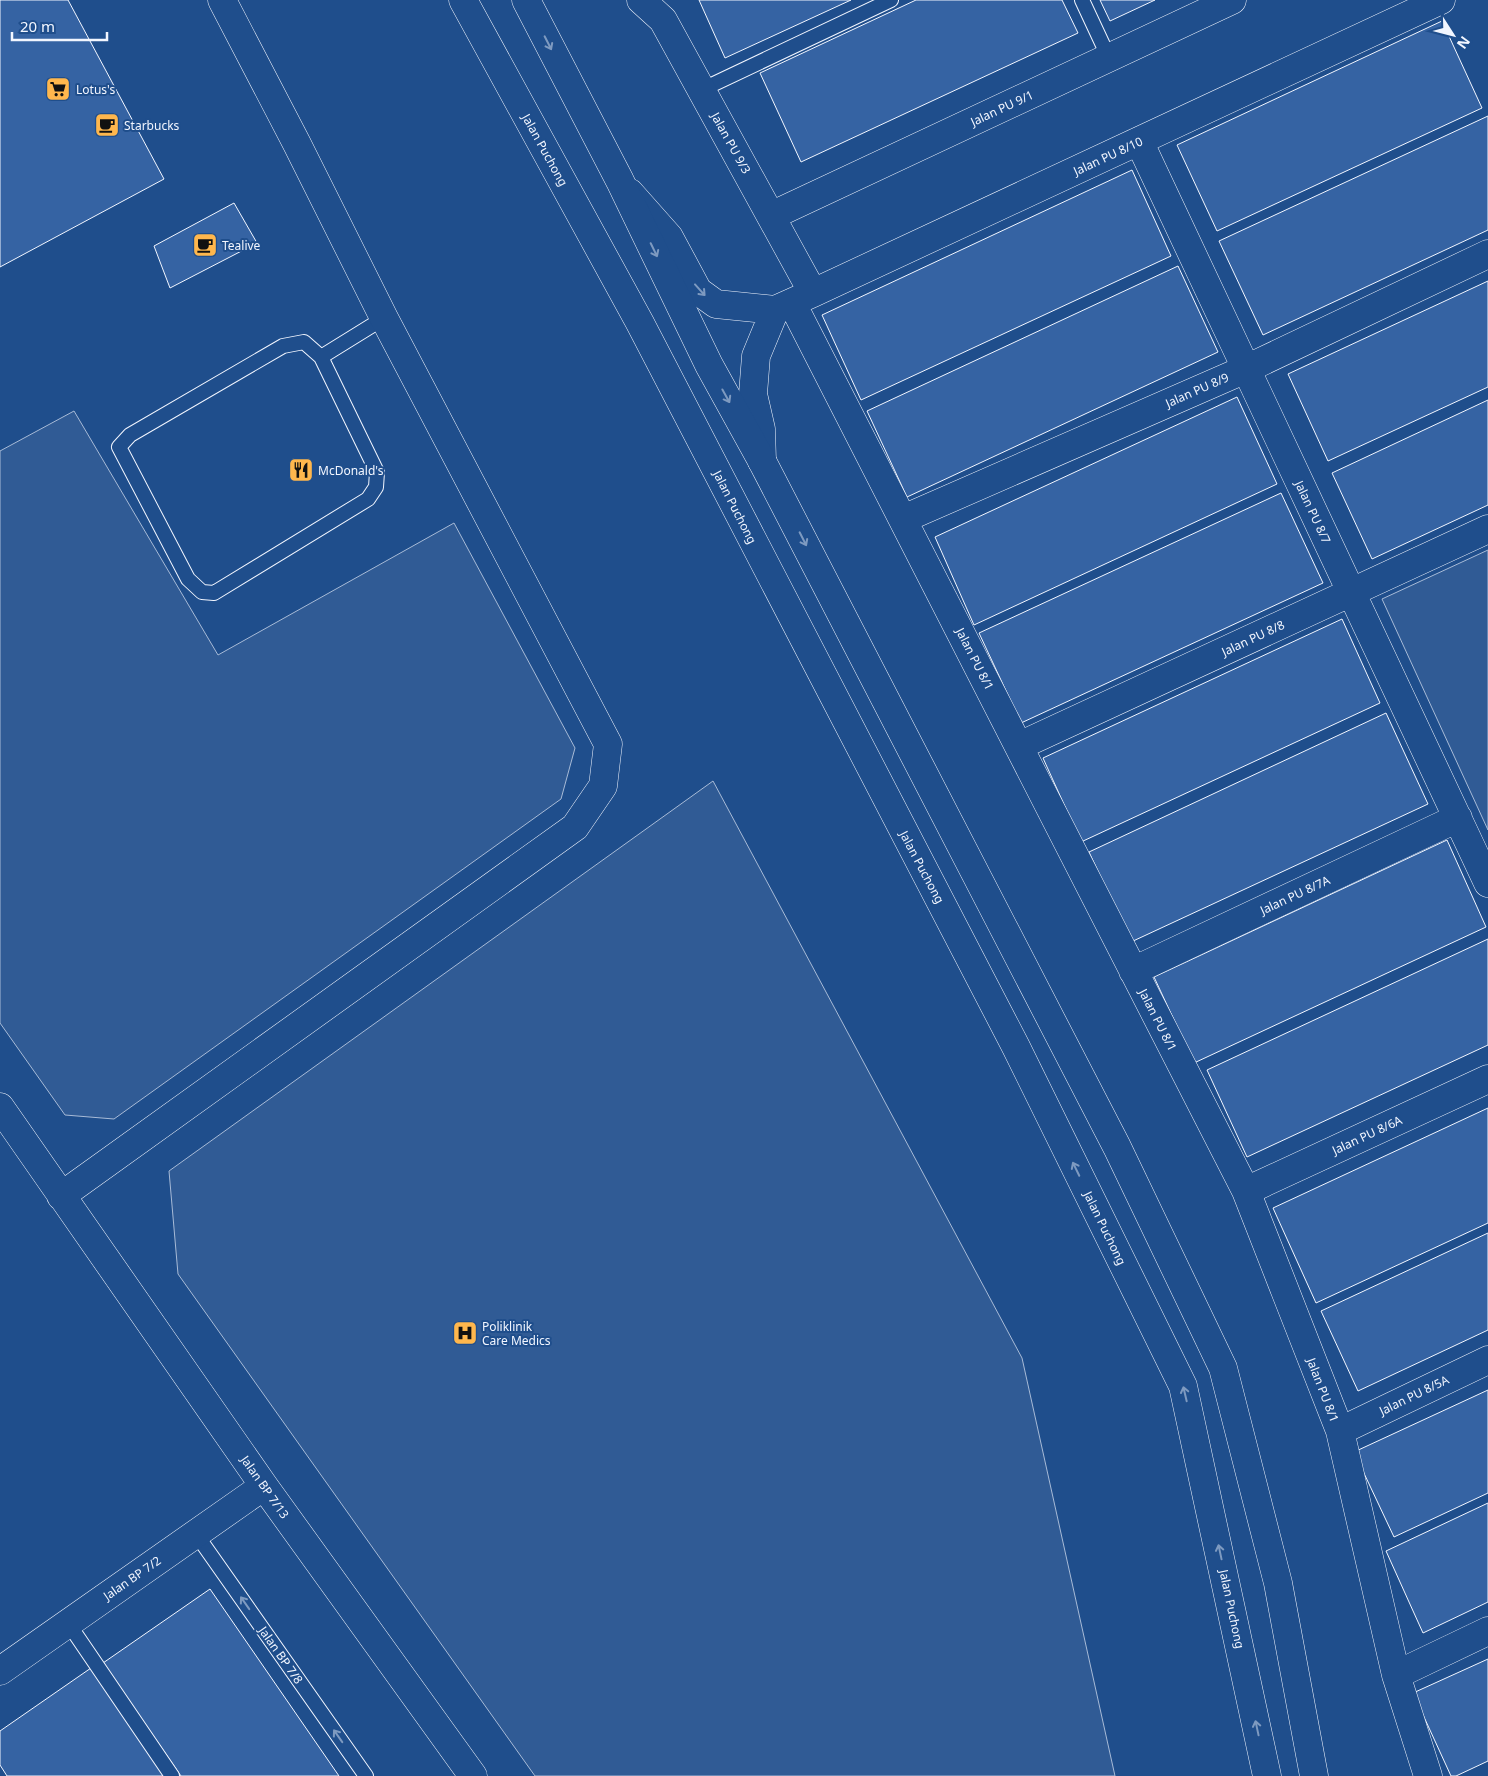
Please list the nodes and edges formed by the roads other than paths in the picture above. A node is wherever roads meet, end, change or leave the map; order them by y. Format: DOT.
graph roads {
  1 [pos="222,0"];
  2 [pos="464,0"];
  3 [pos="526,0"];
  4 [pos="641,0"];
  5 [pos="891,0"];
  6 [pos="1082,0"];
  7 [pos="1232,0"];
  8 [pos="1441,0"];
  9 [pos="1109,58"];
  10 [pos="702,90"];
  11 [pos="1138,141"];
  12 [pos="620,181"];
  13 [pos="771,216"];
  14 [pos="1488,254"];
  15 [pos="793,302"];
  16 [pos="384,318"];
  17 [pos="321,357"];
  18 [pos="1246,369"];
  19 [pos="762,461"];
  20 [pos="903,519"];
  21 [pos="1488,529"];
  22 [pos="1351,593"];
  23 [pos="1019,746"];
  24 [pos="1458,818"];
  25 [pos="1488,883"];
  26 [pos="1133,971"];
  27 [pos="1488,1079"];
  28 [pos="0,1107"];
  29 [pos="1246,1191"];
  30 [pos="61,1196"];
  31 [pos="1488,1360"];
  32 [pos="1340,1431"];
  33 [pos="264,1486"];
  34 [pos="196,1534"];
  35 [pos="68,1623"];
  36 [pos="1488,1631"];
  37 [pos="0,1671"];
  38 [pos="1396,1674"];
  39 [pos="172,1776"];
  40 [pos="366,1776"];
  41 [pos="473,1776"];
  42 [pos="1267,1776"];
  43 [pos="1314,1776"];
  44 [pos="1428,1776"];
  1 -- 16 [label="street"];
  42 -- 2 [label="street, Jalan Puchong, one-way"];
  3 -- 12 [label="street, one-way"];
  4 -- 10 [label="street, Jalan PU 9/3"];
  5 -- 10 [label="lane"];
  6 -- 9 [label="lane"];
  7 -- 9 [label="street, Jalan PU 9/1"];
  8 -- 11 [label="street, Jalan PU 8/10"];
  9 -- 13 [label="street, Jalan PU 9/1"];
  10 -- 13 [label="street, Jalan PU 9/3"];
  11 -- 15 [label="street, Jalan PU 8/10"];
  11 -- 18 [label="street, Jalan PU 8/7"];
  12 -- 15 [label="street, one-way"];
  12 -- 19 [label="street, one-way"];
  13 -- 15 [label="street, Jalan PU 9/3"];
  14 -- 18 [label="street, Jalan PU 8/9"];
  15 -- 19 [label="street"];
  15 -- 20 [label="street, Jalan PU 8/1"];
  16 -- 17 [label="lane"];
  16 -- 30 [label="street"];
  17 -- 17 [label="lane"];
  18 -- 20 [label="street, Jalan PU 8/9"];
  18 -- 22 [label="street, Jalan PU 8/7"];
  19 -- 43 [label="street, one-way"];
  20 -- 23 [label="street, Jalan PU 8/1"];
  21 -- 22 [label="street, Jalan PU 8/8"];
  22 -- 23 [label="street, Jalan PU 8/8"];
  22 -- 24 [label="street, Jalan PU 8/7"];
  23 -- 26 [label="street, Jalan PU 8/1"];
  24 -- 25 [label="street, Jalan PU 8/7"];
  24 -- 26 [label="street, Jalan PU 8/7A"];
  26 -- 29 [label="street, Jalan PU 8/1"];
  27 -- 29 [label="street, Jalan PU 8/6A"];
  28 -- 30 [label="street, Jalan BP 7/13"];
  29 -- 32 [label="street, Jalan PU 8/1"];
  30 -- 33 [label="street, Jalan BP 7/13"];
  31 -- 32 [label="street, Jalan PU 8/5A"];
  32 -- 38 [label="street, Jalan PU 8/1"];
  33 -- 34 [label="street, Jalan BP 7/2"];
  33 -- 41 [label="street, Jalan BP 7/13"];
  34 -- 35 [label="street, Jalan BP 7/2"];
  40 -- 34 [label="lane, Jalan BP 7/8, one-way"];
  35 -- 37 [label="street, Jalan BP 7/2"];
  35 -- 39 [label="lane"];
  36 -- 38 [label="street"];
  38 -- 44 [label="street, Jalan PU 8/1"];
}
